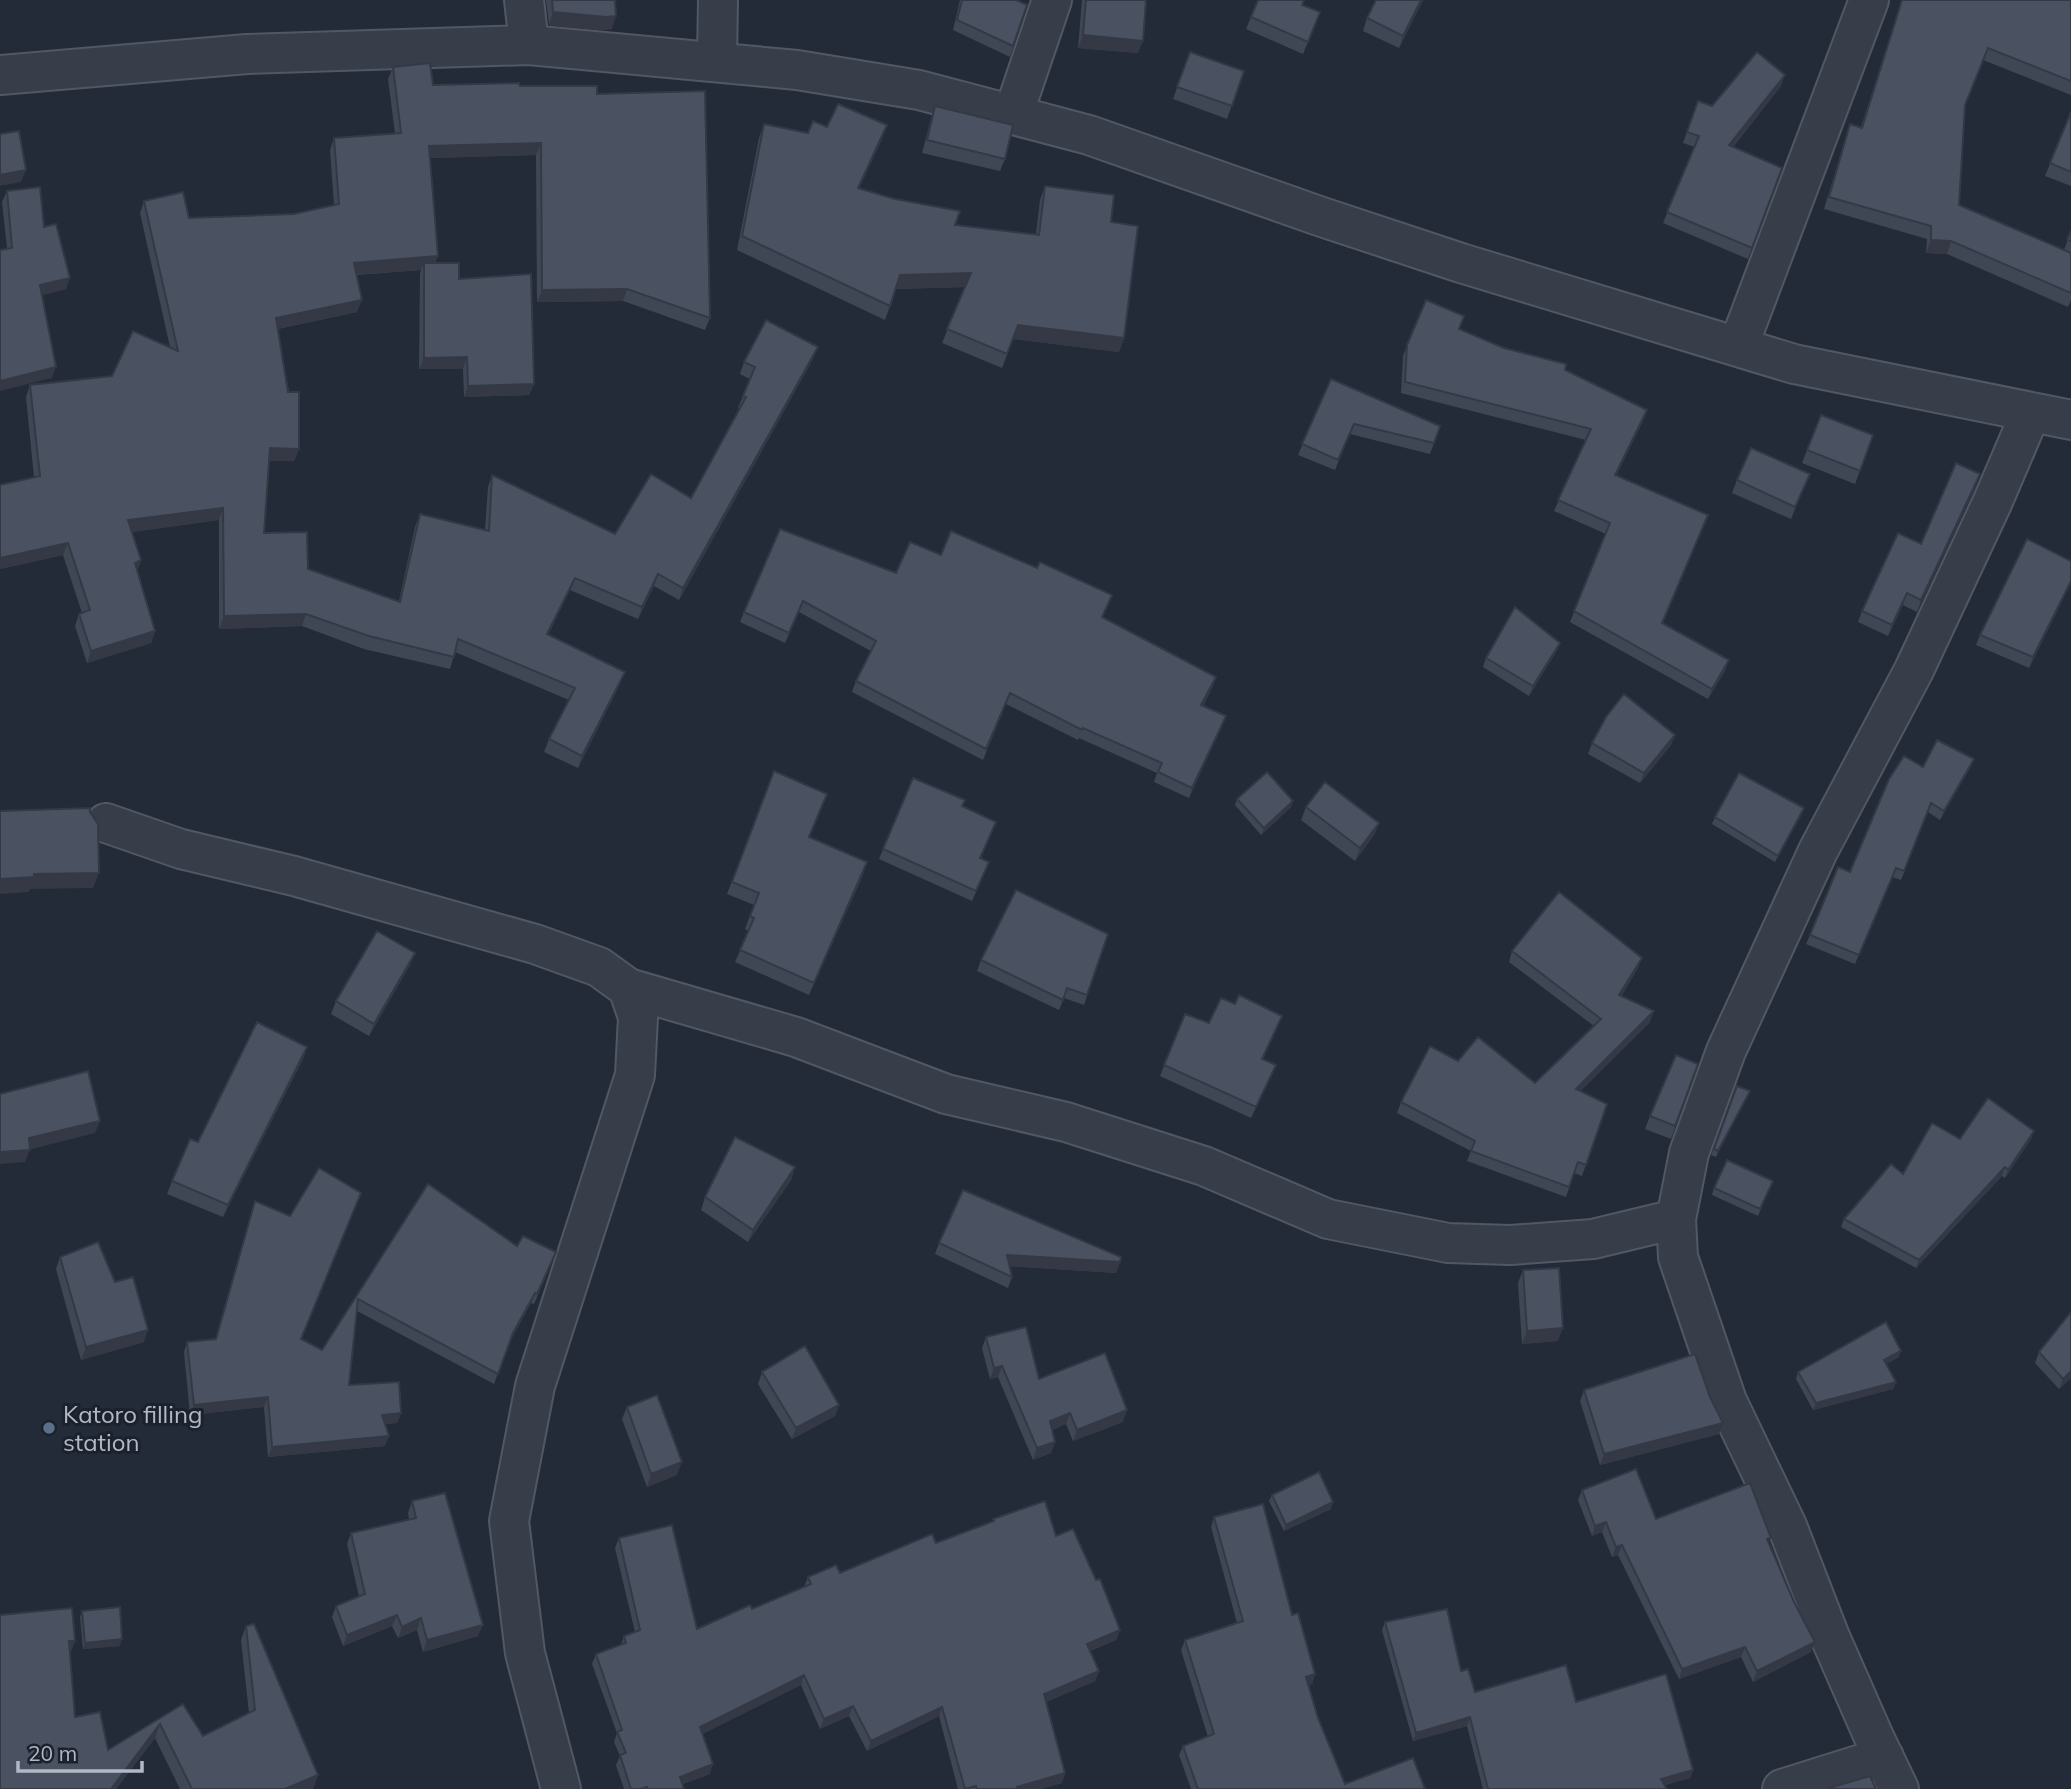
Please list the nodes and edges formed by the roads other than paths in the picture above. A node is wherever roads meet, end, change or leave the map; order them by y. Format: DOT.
graph roads {
  1 [pos="524,0"];
  2 [pos="718,0"];
  3 [pos="1052,0"];
  4 [pos="1869,0"];
  5 [pos="529,45"];
  6 [pos="717,61"];
  7 [pos="0,75"];
  8 [pos="1013,115"];
  9 [pos="1738,347"];
  10 [pos="2031,412"];
  11 [pos="2071,420"];
  12 [pos="106,823"];
  13 [pos="628,988"];
  14 [pos="1676,1219"];
  15 [pos="1891,1773"];
  16 [pos="561,1789"];
  17 [pos="1782,1789"];
  1 -- 5 [label="street"];
  2 -- 6 [label="street"];
  3 -- 8 [label="street"];
  4 -- 9 [label="street"];
  5 -- 6 [label="street"];
  5 -- 7 [label="street"];
  6 -- 8 [label="street"];
  8 -- 9 [label="street"];
  9 -- 10 [label="street"];
  10 -- 11 [label="street"];
  10 -- 14 [label="street"];
  12 -- 13 [label="street"];
  13 -- 14 [label="street"];
  13 -- 16 [label="street"];
  14 -- 15 [label="street"];
  15 -- 17 [label="street"];
}
